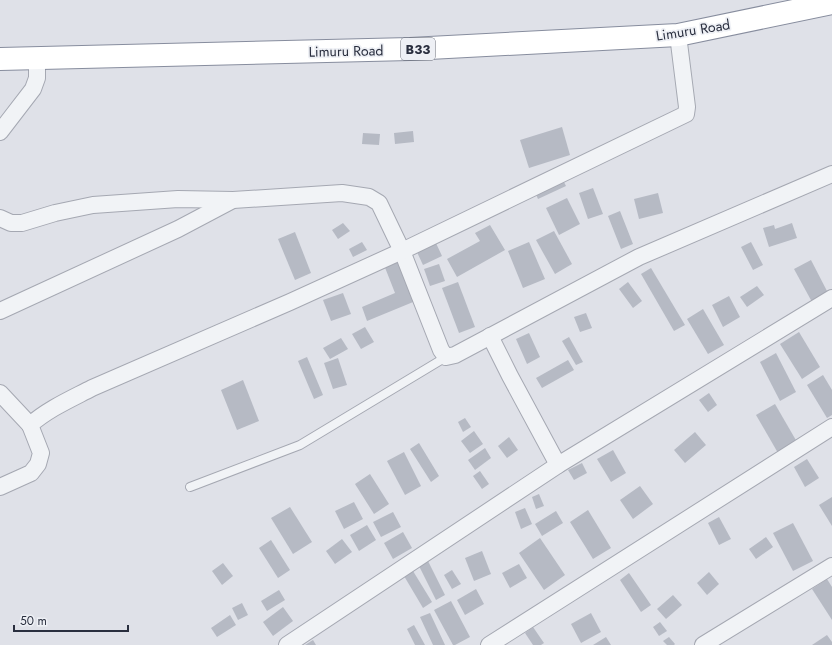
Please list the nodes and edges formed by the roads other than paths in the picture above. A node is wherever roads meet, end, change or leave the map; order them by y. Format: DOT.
graph roads {
  1 [pos="832,3"];
  2 [pos="678,35"];
  3 [pos="37,58"];
  4 [pos="0,59"];
  5 [pos="0,132"];
  6 [pos="832,174"];
  7 [pos="233,200"];
  8 [pos="0,218"];
  9 [pos="402,250"];
  10 [pos="830,304"];
  11 [pos="0,311"];
  12 [pos="490,336"];
  13 [pos="446,357"];
  14 [pos="0,393"];
  15 [pos="30,425"];
  16 [pos="832,427"];
  17 [pos="558,465"];
  18 [pos="0,487"];
  19 [pos="190,487"];
  20 [pos="832,566"];
  21 [pos="287,645"];
  22 [pos="489,645"];
  23 [pos="703,645"];
  1 -- 2 [label="highway, Limuru Road / B33"];
  2 -- 3 [label="highway, Limuru Road / B33"];
  2 -- 9 [label="street"];
  3 -- 4 [label="highway, Limuru Road / B33"];
  3 -- 5 [label="street"];
  6 -- 12 [label="street"];
  7 -- 8 [label="street"];
  7 -- 9 [label="street"];
  7 -- 11 [label="street"];
  9 -- 13 [label="street"];
  9 -- 15 [label="street"];
  10 -- 17 [label="street"];
  12 -- 13 [label="street"];
  12 -- 17 [label="street"];
  13 -- 19 [label="lane"];
  14 -- 15 [label="street"];
  15 -- 18 [label="street"];
  16 -- 22 [label="street"];
  17 -- 21 [label="street"];
  20 -- 23 [label="street"];
}
